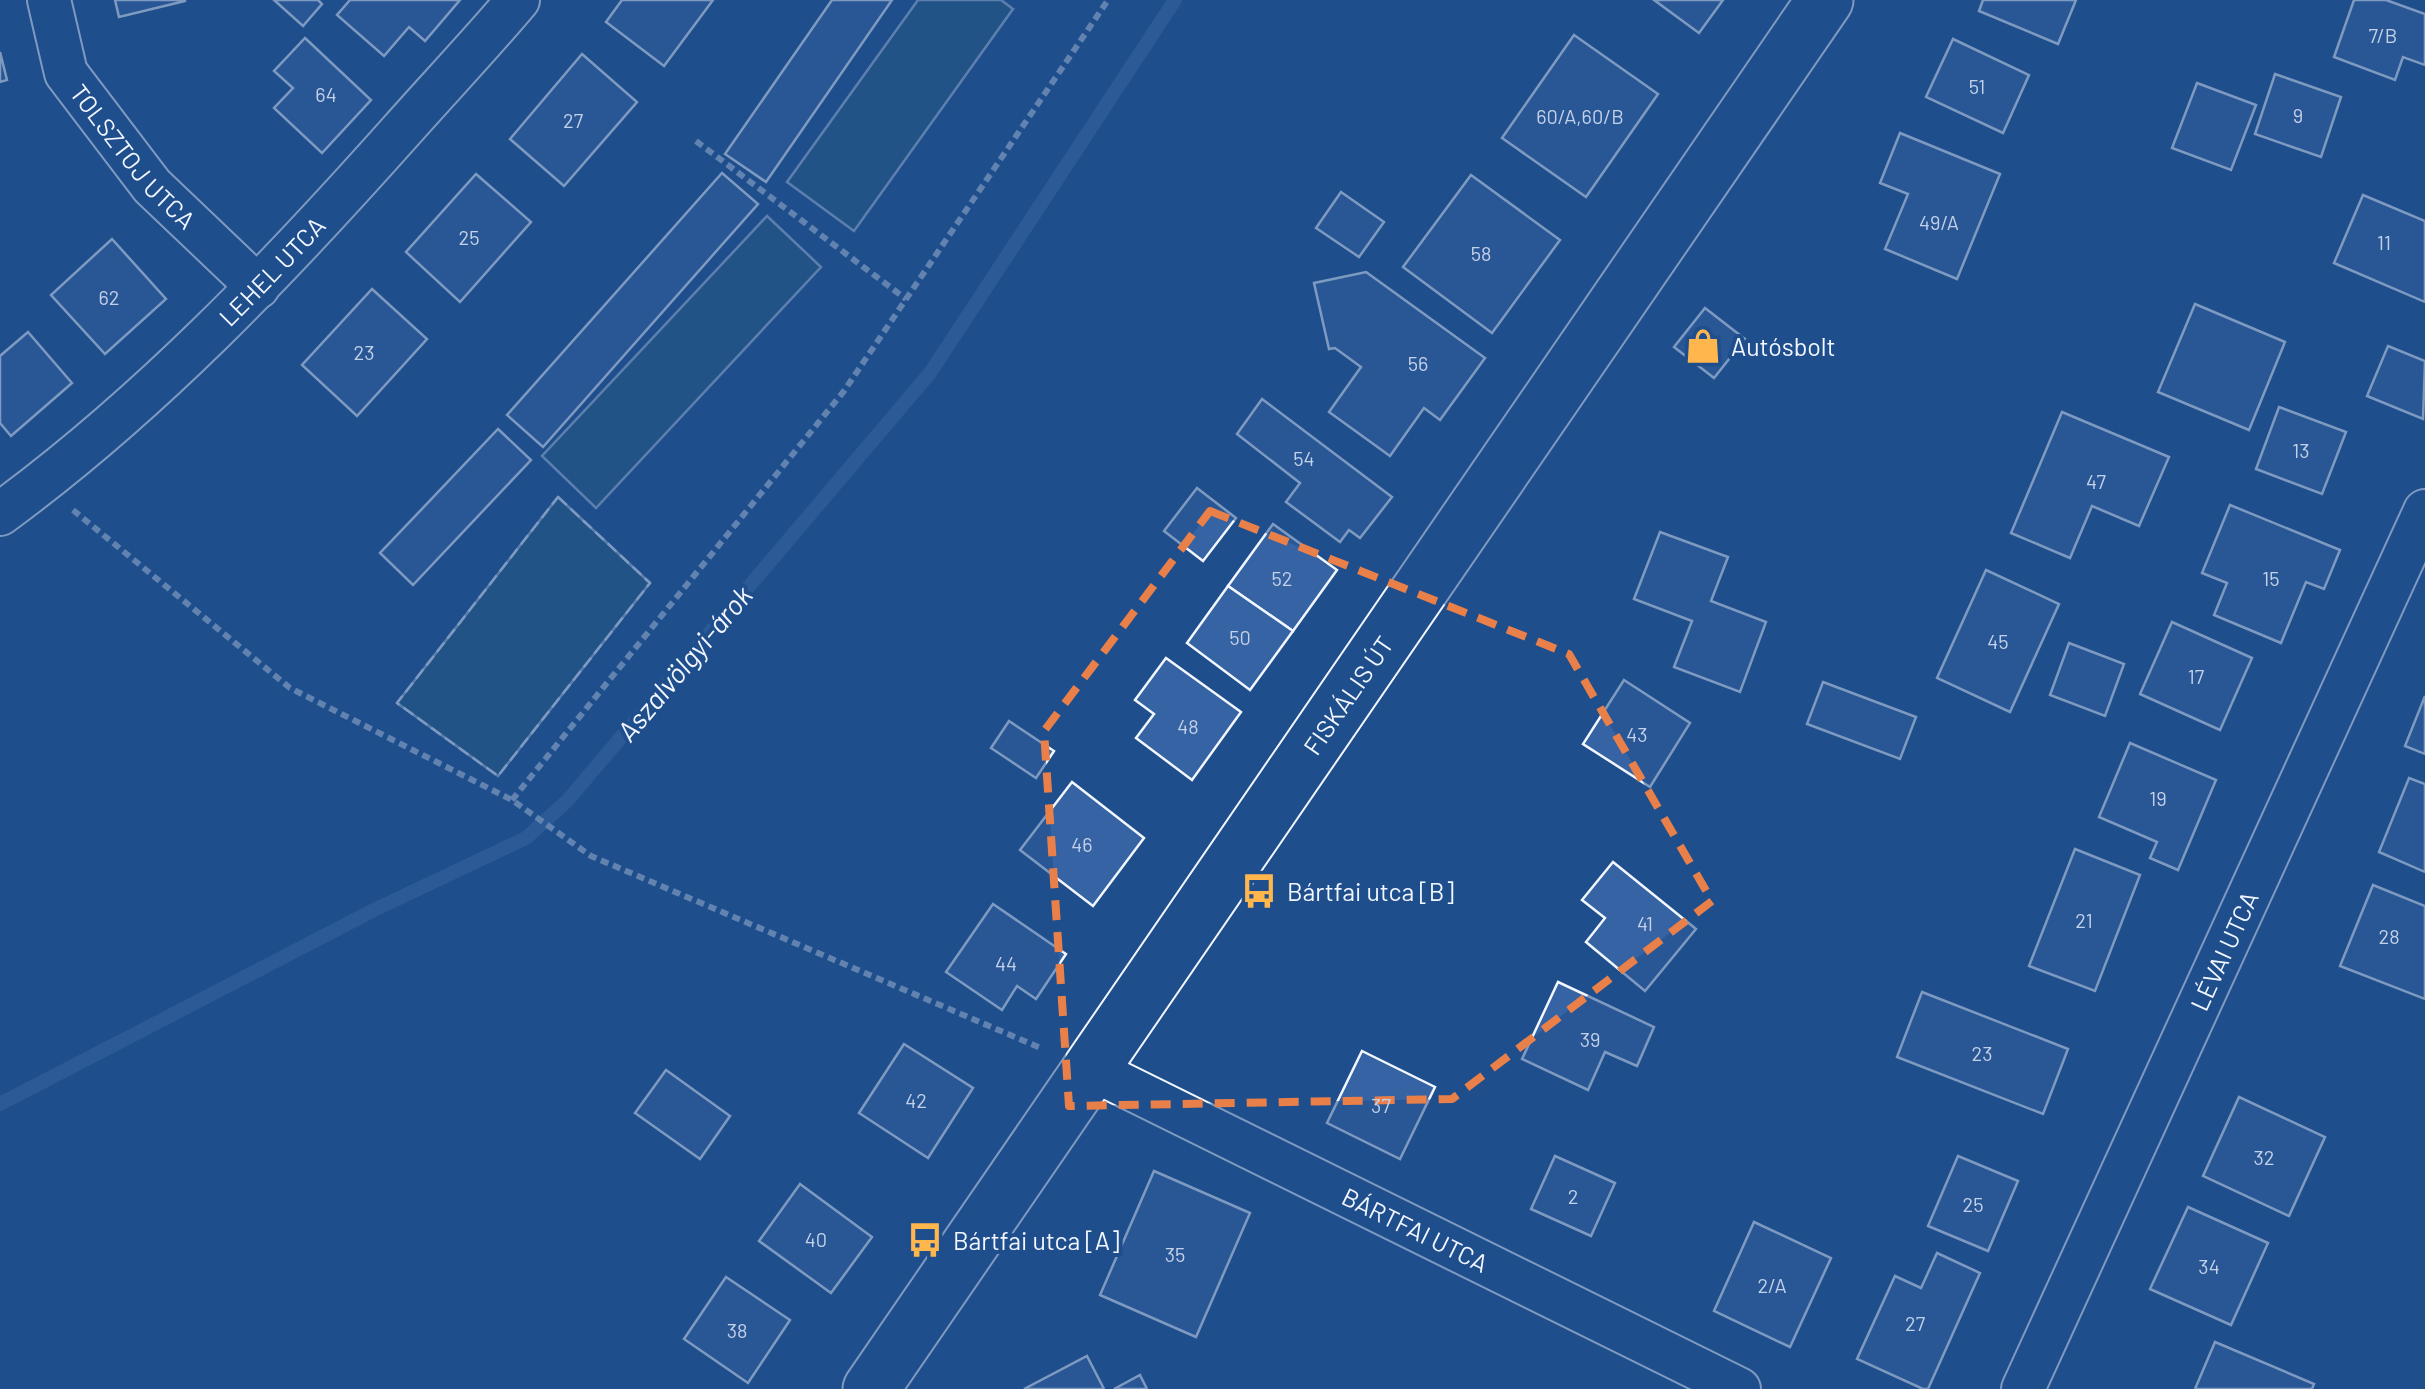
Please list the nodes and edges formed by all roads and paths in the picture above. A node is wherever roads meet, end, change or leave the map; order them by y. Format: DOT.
graph roads {
  1 [pos="50,0"];
  2 [pos="518,0"];
  3 [pos="1108,0"];
  4 [pos="1826,0"];
  5 [pos="696,141"];
  6 [pos="258,287"];
  7 [pos="906,299"];
  8 [pos="42,484"];
  9 [pos="2425,510"];
  10 [pos="0,514"];
  11 [pos="512,800"];
  12 [pos="1091,1069"];
  13 [pos="871,1389"];
  14 [pos="1738,1389"];
  15 [pos="2023,1389"];
  1 -- 6 [label="street, TOLSZTOJ UTCA"];
  2 -- 6 [label="street, LEHEL UTCA"];
  3 -- 7 [label="path"];
  4 -- 12 [label="street, FISKÁLIS ÚT"];
  5 -- 7 [label="path"];
  6 -- 8 [label="street, LEHEL UTCA"];
  7 -- 11 [label="path"];
  8 -- 10 [label="street, LEHEL UTCA"];
  8 -- 11 [label="path"];
  9 -- 15 [label="street, LÉVAI UTCA"];
  11 -- 12 [label="path"];
  12 -- 13 [label="street, FISKÁLIS ÚT"];
  12 -- 14 [label="street, BÁRTFAI UTCA"];
}
